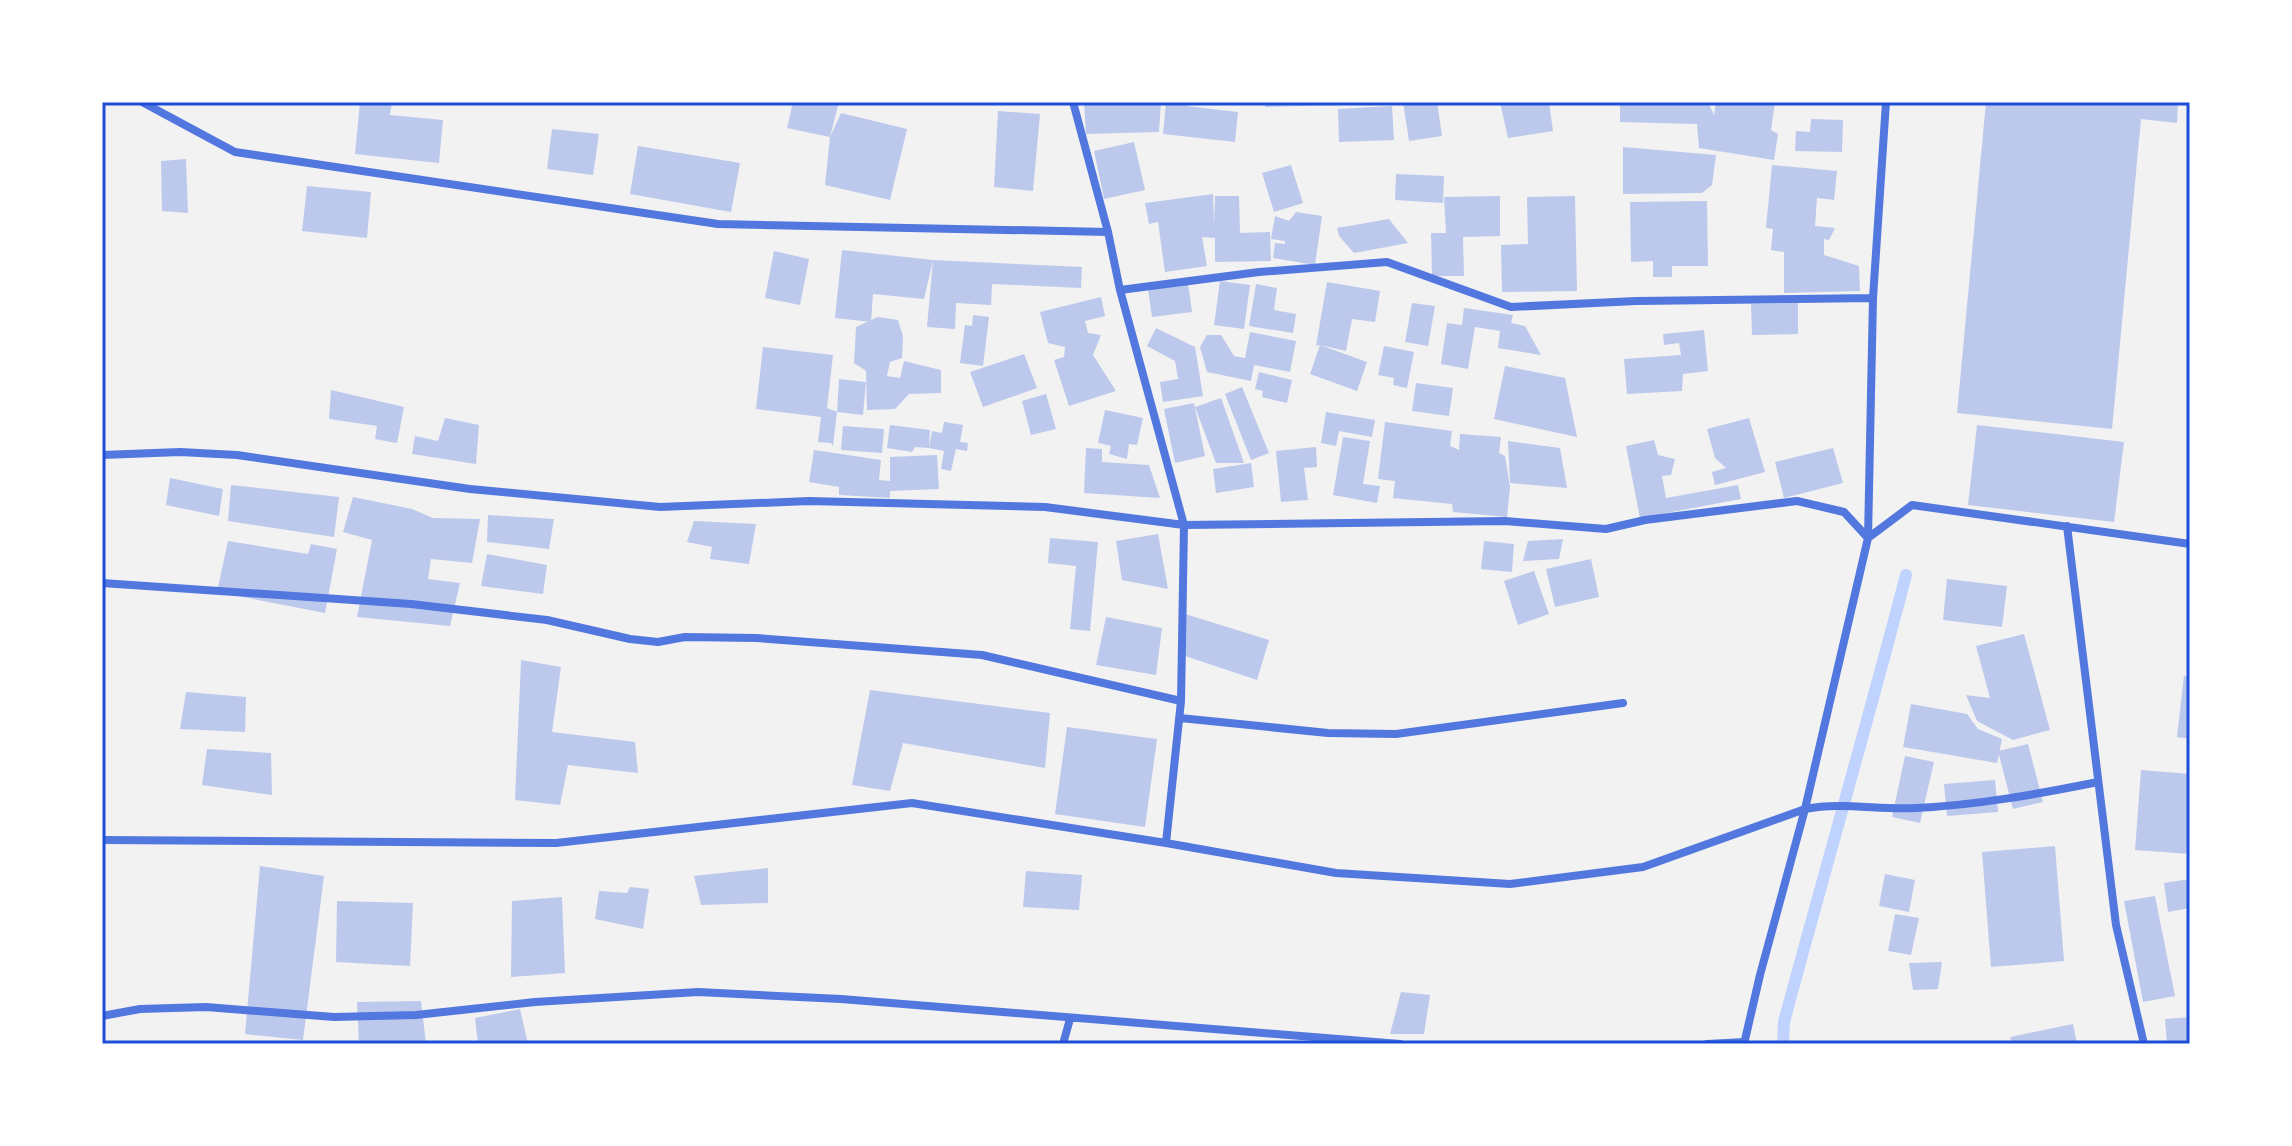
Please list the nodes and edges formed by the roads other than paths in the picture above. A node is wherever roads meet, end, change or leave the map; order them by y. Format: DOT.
graph roads {
  1 [pos="142,102"];
  2 [pos="1073,102"];
  3 [pos="1886,102"];
  4 [pos="1108,232"];
  5 [pos="1120,290"];
  6 [pos="1873,298"];
  7 [pos="102,455"];
  8 [pos="1184,525"];
  9 [pos="2067,526"];
  10 [pos="1868,538"];
  11 [pos="2190,544"];
  12 [pos="102,583"];
  13 [pos="1181,701"];
  14 [pos="1623,703"];
  15 [pos="1180,718"];
  16 [pos="2098,782"];
  17 [pos="1805,809"];
  18 [pos="102,840"];
  19 [pos="1166,843"];
  20 [pos="102,1016"];
  21 [pos="1070,1019"];
  22 [pos="1744,1043"];
  23 [pos="1063,1044"];
  24 [pos="1400,1044"];
  25 [pos="1707,1044"];
  26 [pos="2144,1044"];
  1 -- 4 [label="street"];
  2 -- 4 [label="street"];
  3 -- 6 [label="street"];
  4 -- 5 [label="street"];
  5 -- 6 [label="street"];
  5 -- 8 [label="street"];
  6 -- 10 [label="street"];
  7 -- 8 [label="street"];
  8 -- 10 [label="street"];
  8 -- 13 [label="street"];
  9 -- 10 [label="street"];
  9 -- 11 [label="street"];
  9 -- 16 [label="street"];
  10 -- 17 [label="street"];
  12 -- 13 [label="street"];
  13 -- 15 [label="street"];
  14 -- 15 [label="street"];
  15 -- 19 [label="street"];
  16 -- 17 [label="street"];
  16 -- 26 [label="street"];
  17 -- 19 [label="street"];
  17 -- 22 [label="street"];
  18 -- 19 [label="street"];
  20 -- 21 [label="street"];
  21 -- 23 [label="street"];
  21 -- 24 [label="street"];
  22 -- 25 [label="street"];
}
